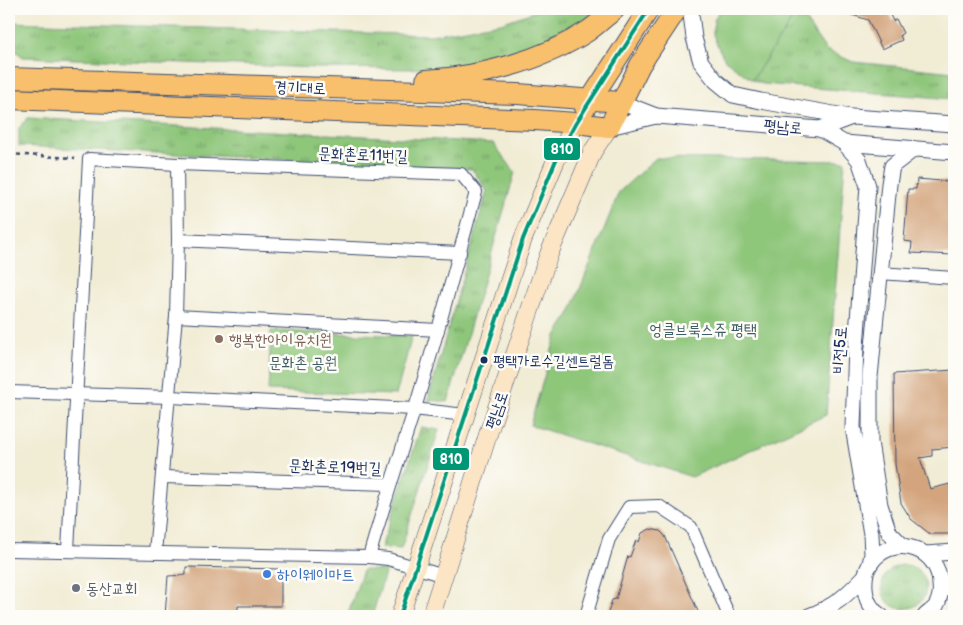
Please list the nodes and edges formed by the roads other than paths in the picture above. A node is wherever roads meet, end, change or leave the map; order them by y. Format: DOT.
graph roads {
  1 [pos="614,9"];
  2 [pos="649,9"];
  3 [pos="677,9"];
  4 [pos="693,9"];
  5 [pos="9,78"];
  6 [pos="350,89"];
  7 [pos="9,99"];
  8 [pos="591,99"];
  9 [pos="620,102"];
  10 [pos="656,116"];
  11 [pos="852,117"];
  12 [pos="576,123"];
  13 [pos="954,124"];
  14 [pos="609,127"];
  15 [pos="820,129"];
  16 [pos="844,144"];
  17 [pos="914,149"];
  18 [pos="954,152"];
  19 [pos="177,164"];
  20 [pos="178,240"];
  21 [pos="460,252"];
  22 [pos="879,273"];
  23 [pos="954,278"];
  24 [pos="176,316"];
  25 [pos="438,330"];
  26 [pos="9,392"];
  27 [pos="77,395"];
  28 [pos="170,397"];
  29 [pos="414,409"];
  30 [pos="465,414"];
  31 [pos="163,477"];
  32 [pos="390,484"];
  33 [pos="902,546"];
  34 [pos="9,550"];
  35 [pos="68,550"];
  36 [pos="954,552"];
  37 [pos="155,553"];
  38 [pos="926,554"];
  39 [pos="369,557"];
  40 [pos="416,568"];
  41 [pos="867,570"];
  42 [pos="444,576"];
  43 [pos="954,579"];
  44 [pos="937,604"];
  45 [pos="400,616"];
  46 [pos="431,616"];
  47 [pos="586,616"];
  48 [pos="729,616"];
  49 [pos="809,616"];
  50 [pos="881,616"];
  51 [pos="925,616"];
  1 -- 6 [label="main road"];
  2 -- 8 [label="main road"];
  3 -- 9 [label="main road"];
  4 -- 11 [label="street"];
  5 -- 6 [label="main road, 경기대로"];
  6 -- 8 [label="main road, 경기대로"];
  7 -- 12 [label="main road, 경기대로"];
  8 -- 9 [label="main road, 경기대로"];
  8 -- 12 [label="main road"];
  9 -- 10 [label="street"];
  9 -- 14 [label="main road"];
  10 -- 14 [label="street"];
  10 -- 15 [label="street, 평남로"];
  11 -- 13 [label="street, 평남로"];
  11 -- 15 [label="street, 평남로"];
  12 -- 14 [label="main road, 경기대로"];
  12 -- 30 [label="main road, 평남로"];
  14 -- 42 [label="main road, 평남로"];
  15 -- 16 [label="street, 평남로"];
  16 -- 17 [label="street, 평남로"];
  16 -- 41 [label="street, 비전5로"];
  17 -- 18 [label="street, 평남로"];
  17 -- 22 [label="street, 비전5로"];
  19 -- 20 [label="street"];
  19 -- 21 [label="street, 문화촌로11번길"];
  19 -- 27 [label="street, 문화촌로11번길"];
  20 -- 21 [label="street"];
  20 -- 24 [label="street"];
  21 -- 25 [label="street, 문화촌로11번길"];
  22 -- 23 [label="street"];
  22 -- 33 [label="street, 비전5로"];
  24 -- 25 [label="street"];
  24 -- 28 [label="street"];
  25 -- 29 [label="street, 문화촌로11번길"];
  26 -- 27 [label="street"];
  27 -- 28 [label="street"];
  27 -- 35 [label="street"];
  28 -- 29 [label="street"];
  28 -- 31 [label="street"];
  29 -- 30 [label="street"];
  29 -- 32 [label="street, 문화촌로11번길"];
  30 -- 40 [label="main road, 평남로"];
  31 -- 32 [label="street, 문화촌로19번길"];
  31 -- 37 [label="street"];
  32 -- 39 [label="street, 문화촌로19번길"];
  33 -- 38 [label="street"];
  33 -- 41 [label="street"];
  34 -- 35 [label="street"];
  35 -- 37 [label="street"];
  36 -- 38 [label="street"];
  37 -- 39 [label="street"];
  38 -- 44 [label="street"];
  39 -- 40 [label="street"];
  40 -- 42 [label="street"];
  40 -- 45 [label="main road, 평남로"];
  41 -- 49 [label="street"];
  41 -- 50 [label="street, 비전5로"];
  42 -- 46 [label="main road, 평남로"];
  43 -- 44 [label="street"];
  44 -- 51 [label="street"];
  47 -- 48 [label="street"];
}
